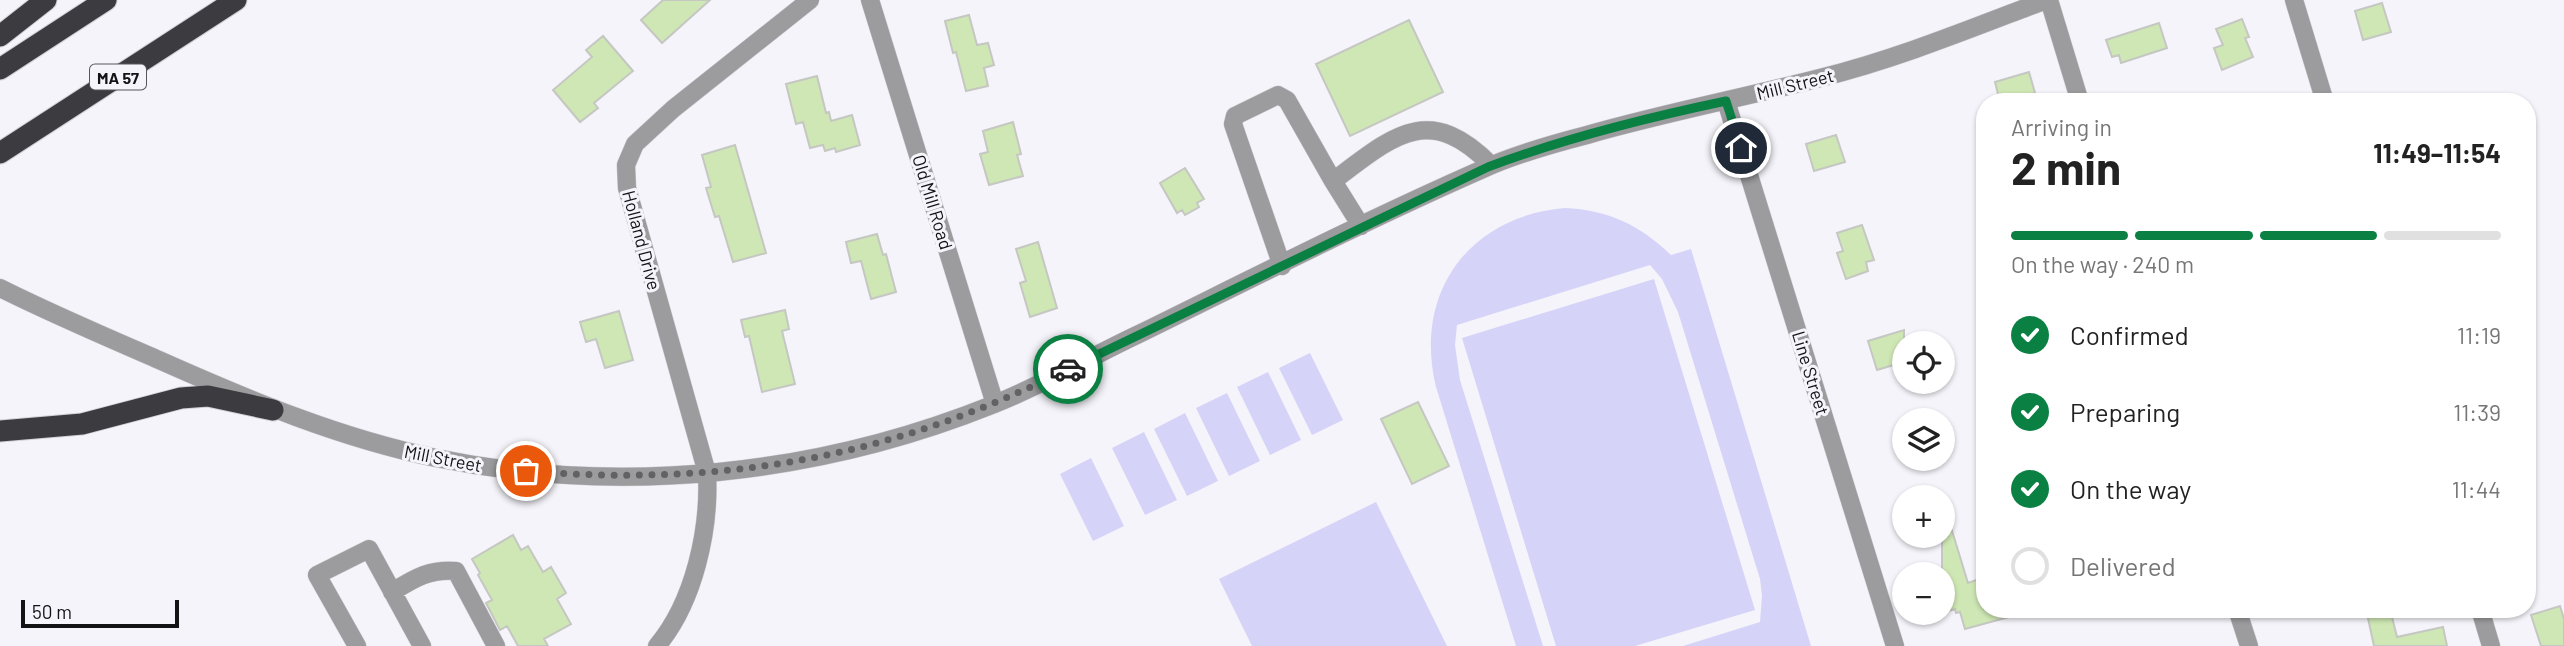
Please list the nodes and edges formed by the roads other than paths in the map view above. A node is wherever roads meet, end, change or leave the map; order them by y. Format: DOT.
graph roads {
  1 [pos="46,0"];
  2 [pos="106,0"];
  3 [pos="236,0"];
  4 [pos="810,0"];
  5 [pos="870,0"];
  6 [pos="2048,0"];
  7 [pos="2294,0"];
  8 [pos="0,36"];
  9 [pos="0,69"];
  10 [pos="2077,93"];
  11 [pos="2322,93"];
  12 [pos="1726,101"];
  13 [pos="0,153"];
  14 [pos="1491,165"];
  15 [pos="1333,181"];
  16 [pos="1361,226"];
  17 [pos="1282,265"];
  18 [pos="0,289"];
  19 [pos="995,404"];
  20 [pos="273,410"];
  21 [pos="0,430"];
  22 [pos="707,473"];
  23 [pos="392,592"];
  24 [pos="2240,618"];
  25 [pos="2483,618"];
  26 [pos="358,646"];
  27 [pos="422,646"];
  28 [pos="496,646"];
  29 [pos="657,646"];
  30 [pos="1895,646"];
  31 [pos="2249,646"];
  32 [pos="2491,646"];
  1 -- 8 [label="highway"];
  2 -- 9 [label="highway"];
  3 -- 13 [label="highway, MA 57"];
  4 -- 22 [label="street, Holland Drive"];
  5 -- 19 [label="street, Old Mill Road"];
  6 -- 10 [label="street"];
  6 -- 12 [label="street, Mill Street"];
  7 -- 11 [label="street"];
  12 -- 14 [label="street, Mill Street"];
  12 -- 30 [label="street, Line Street"];
  14 -- 15 [label="street"];
  14 -- 16 [label="street, Mill Street"];
  15 -- 16 [label="street"];
  15 -- 17 [label="street"];
  16 -- 17 [label="street, Mill Street"];
  17 -- 19 [label="street, Mill Street"];
  18 -- 20 [label="street, Mill Street"];
  19 -- 22 [label="street, Mill Street"];
  20 -- 21 [label="highway"];
  20 -- 22 [label="street, Mill Street"];
  22 -- 29 [label="street, Holland Drive"];
  23 -- 26 [label="street"];
  23 -- 27 [label="street"];
  23 -- 28 [label="street"];
  24 -- 31 [label="street"];
  25 -- 32 [label="street"];
}
